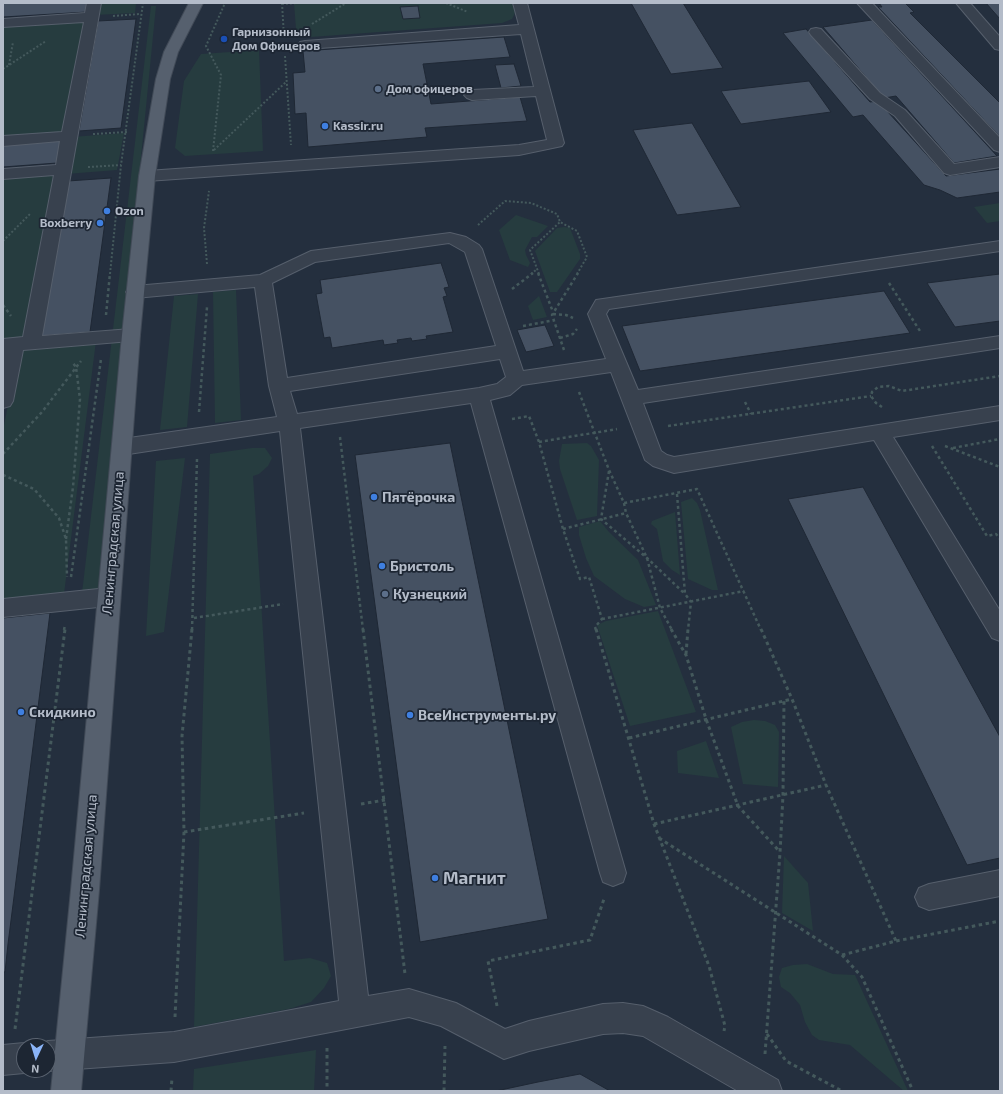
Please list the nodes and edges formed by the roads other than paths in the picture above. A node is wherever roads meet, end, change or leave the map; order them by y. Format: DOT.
graph roads {
  1 [pos="196,3"];
  2 [pos="520,3"];
  3 [pos="864,3"];
  4 [pos="963,3"];
  5 [pos="92,10"];
  6 [pos="3,23"];
  7 [pos="527,29"];
  8 [pos="816,32"];
  9 [pos="305,45"];
  10 [pos="1000,46"];
  11 [pos="543,91"];
  12 [pos="472,95"];
  13 [pos="69,136"];
  14 [pos="3,141"];
  15 [pos="1000,147"];
  16 [pos="1000,162"];
  17 [pos="63,169"];
  18 [pos="3,174"];
  19 [pos="147,176"];
  20 [pos="1000,246"];
  21 [pos="263,280"];
  22 [pos="135,292"];
  23 [pos="131,335"];
  24 [pos="1000,342"];
  25 [pos="16,344"];
  26 [pos="507,351"];
  27 [pos="617,364"];
  28 [pos="516,379"];
  29 [pos="279,386"];
  30 [pos="479,395"];
  31 [pos="630,398"];
  32 [pos="3,402"];
  33 [pos="1000,413"];
  34 [pos="289,423"];
  35 [pos="887,431"];
  36 [pos="122,448"];
  37 [pos="108,597"];
  38 [pos="3,608"];
  39 [pos="1000,631"];
  40 [pos="613,873"];
  41 [pos="1000,883"];
  42 [pos="929,897"];
  43 [pos="355,1012"];
  44 [pos="58,1055"];
  45 [pos="765,1090"];
  46 [pos="66,1091"];
  1 -- 19 [label="main road, Ленинградская улица"];
  2 -- 7 [label="street"];
  3 -- 15 [label="street"];
  4 -- 10 [label="street"];
  5 -- 6 [label="street"];
  5 -- 13 [label="street"];
  7 -- 9 [label="street"];
  7 -- 11 [label="street"];
  8 -- 16 [label="street"];
  11 -- 12 [label="street"];
  11 -- 19 [label="street"];
  13 -- 14 [label="street"];
  13 -- 17 [label="street"];
  17 -- 18 [label="street"];
  17 -- 25 [label="street"];
  19 -- 22 [label="main road, Ленинградская улица"];
  20 -- 27 [label="street"];
  21 -- 22 [label="street"];
  21 -- 26 [label="street"];
  21 -- 29 [label="street"];
  22 -- 23 [label="main road, Ленинградская улица"];
  23 -- 25 [label="street"];
  23 -- 36 [label="main road, Ленинградская улица"];
  24 -- 31 [label="street"];
  25 -- 32 [label="street"];
  26 -- 28 [label="street"];
  26 -- 29 [label="street"];
  27 -- 28 [label="street"];
  27 -- 31 [label="street"];
  28 -- 30 [label="street"];
  29 -- 34 [label="street"];
  30 -- 34 [label="street"];
  30 -- 40 [label="street"];
  31 -- 35 [label="street"];
  33 -- 35 [label="street"];
  34 -- 36 [label="street"];
  34 -- 43 [label="street"];
  35 -- 39 [label="street"];
  36 -- 37 [label="main road, Ленинградская улица"];
  37 -- 38 [label="street"];
  37 -- 44 [label="main road, Ленинградская улица"];
  41 -- 42 [label="street"];
  43 -- 44 [label="street"];
  43 -- 45 [label="street"];
  44 -- 46 [label="main road, Ленинградская улица"];
}
